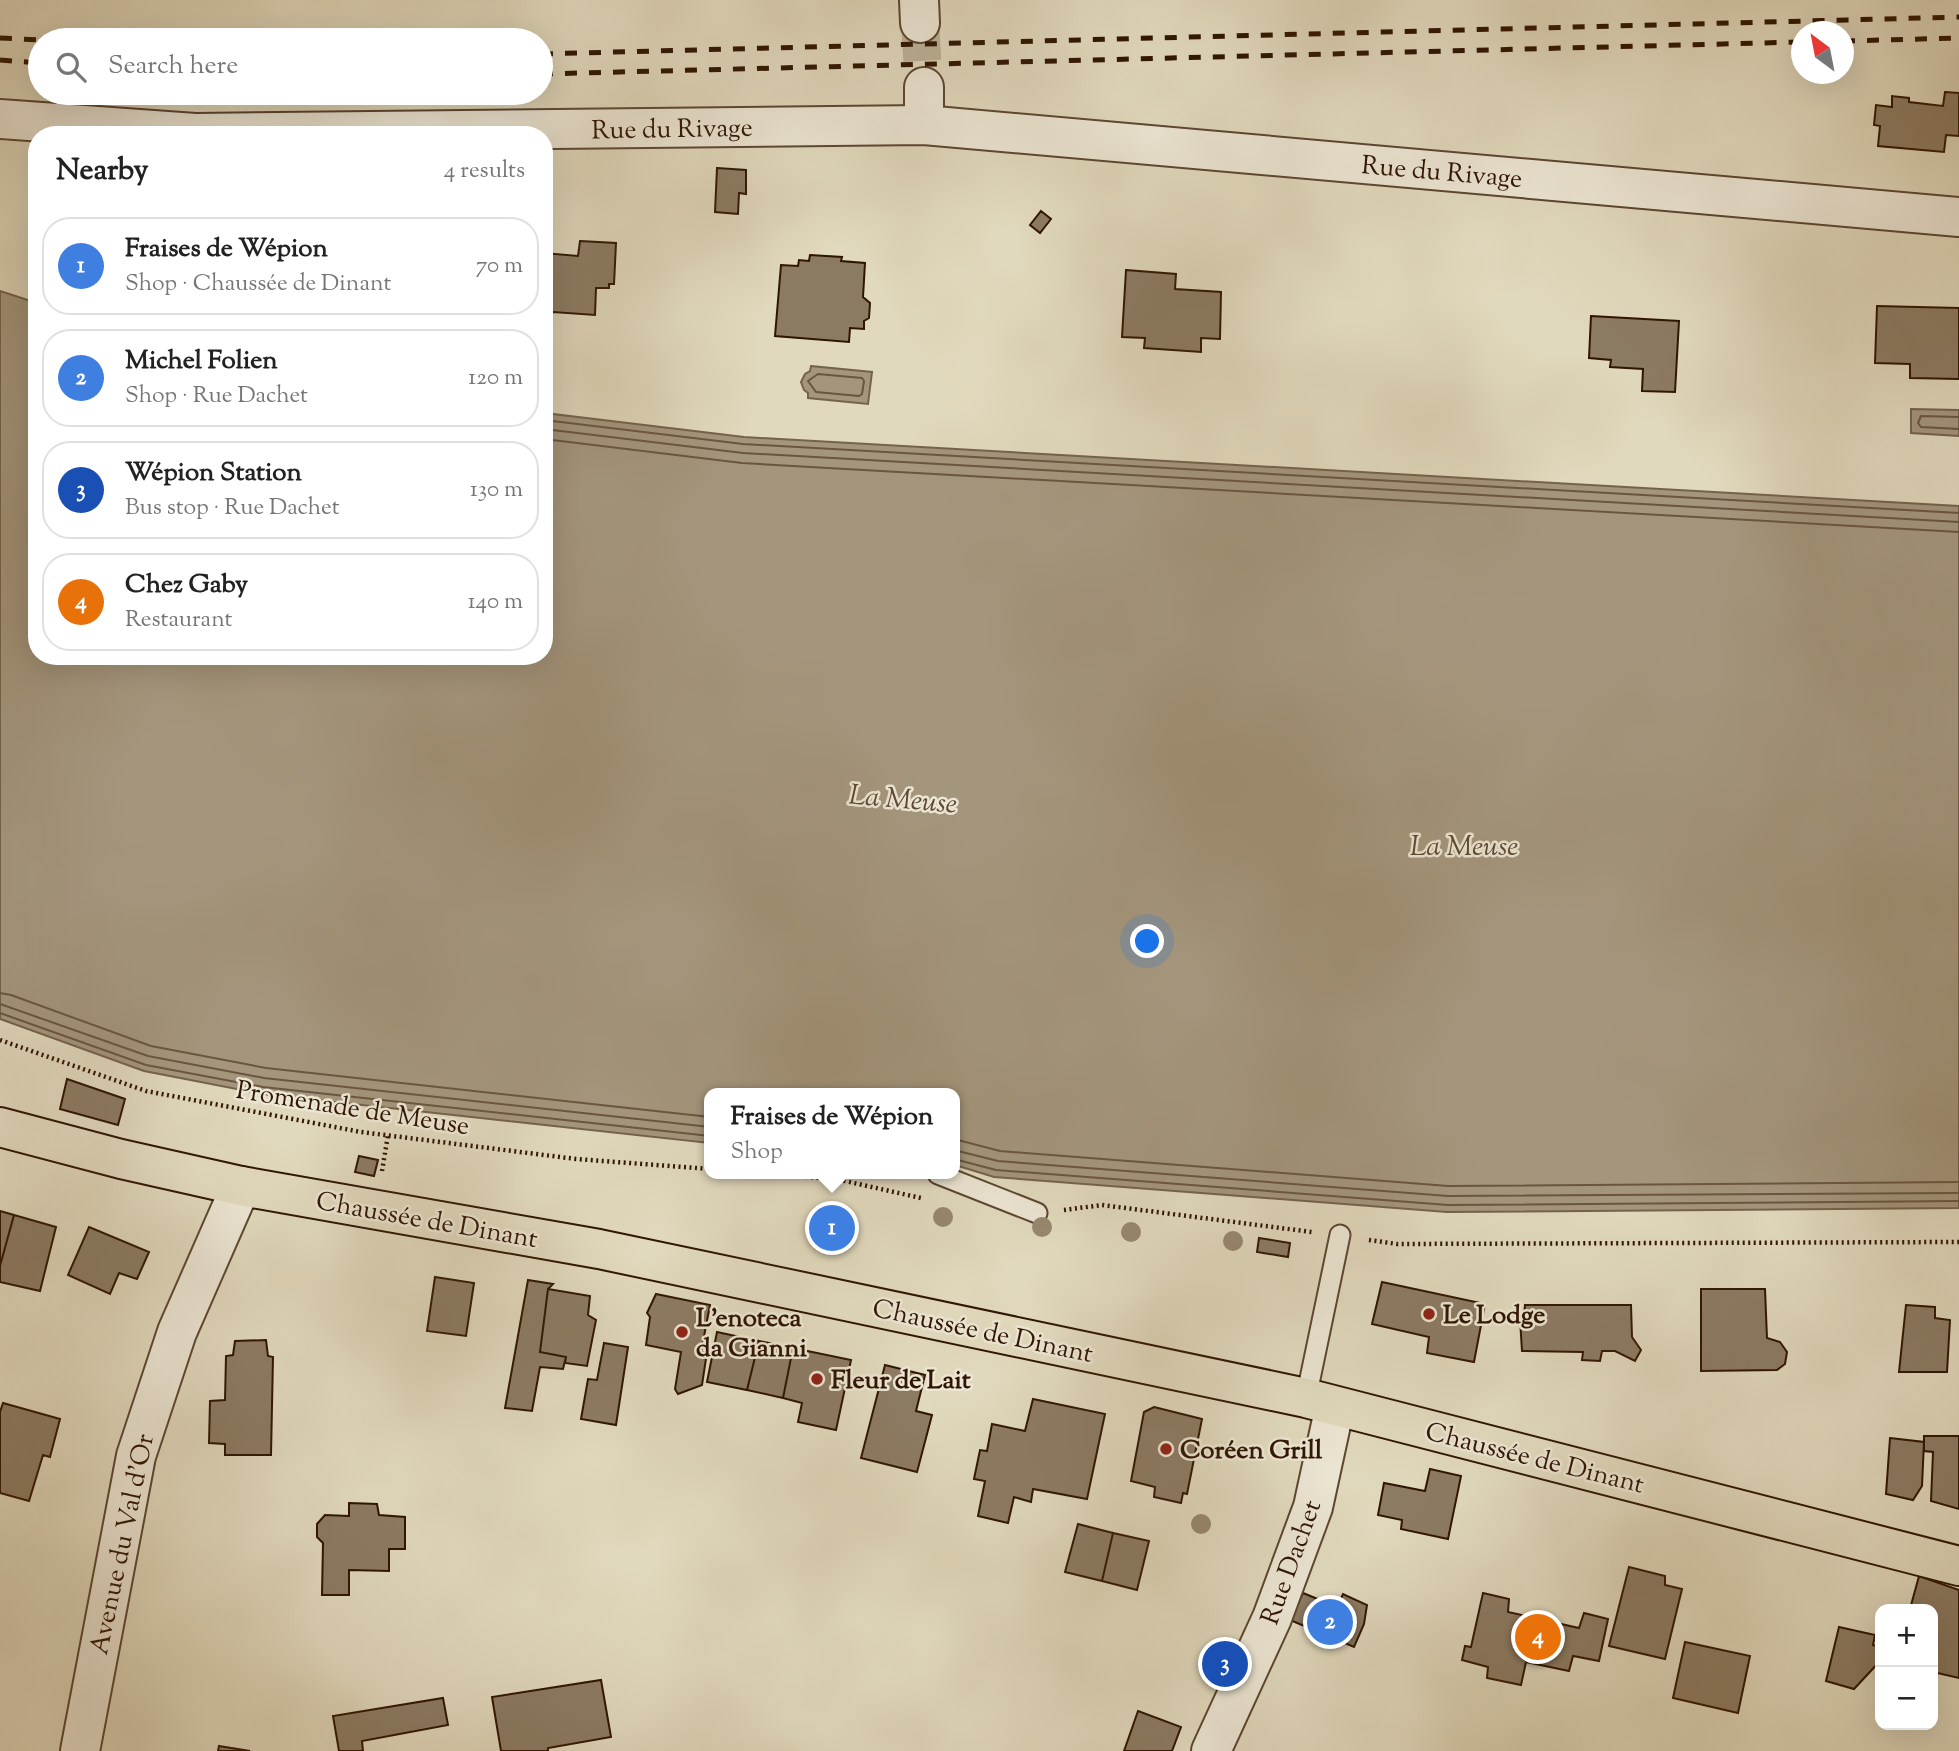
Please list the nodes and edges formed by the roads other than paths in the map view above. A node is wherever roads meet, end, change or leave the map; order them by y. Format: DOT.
graph roads {
  1 [pos="924,88"];
  2 [pos="0,119"];
  3 [pos="924,125"];
  4 [pos="98,126"];
  5 [pos="553,129"];
  6 [pos="1959,217"];
  7 [pos="0,1127"];
  8 [pos="951,1179"];
  9 [pos="241,1186"];
  10 [pos="1037,1213"];
  11 [pos="1340,1235"];
  12 [pos="1320,1402"];
  13 [pos="1959,1566"];
  14 [pos="80,1751"];
  15 [pos="1211,1751"];
  1 -- 3 [label="street"];
  2 -- 4 [label="street, Rue du Rivage"];
  3 -- 5 [label="street, Rue du Rivage"];
  3 -- 6 [label="street, Rue du Rivage"];
  7 -- 9 [label="main road, Chaussée de Dinant"];
  8 -- 10 [label="lane"];
  9 -- 12 [label="main road, Chaussée de Dinant"];
  9 -- 14 [label="street, Avenue du Val d'Or"];
  11 -- 12 [label="lane"];
  12 -- 13 [label="main road, Chaussée de Dinant"];
  12 -- 15 [label="street, Rue Dachet"];
}
